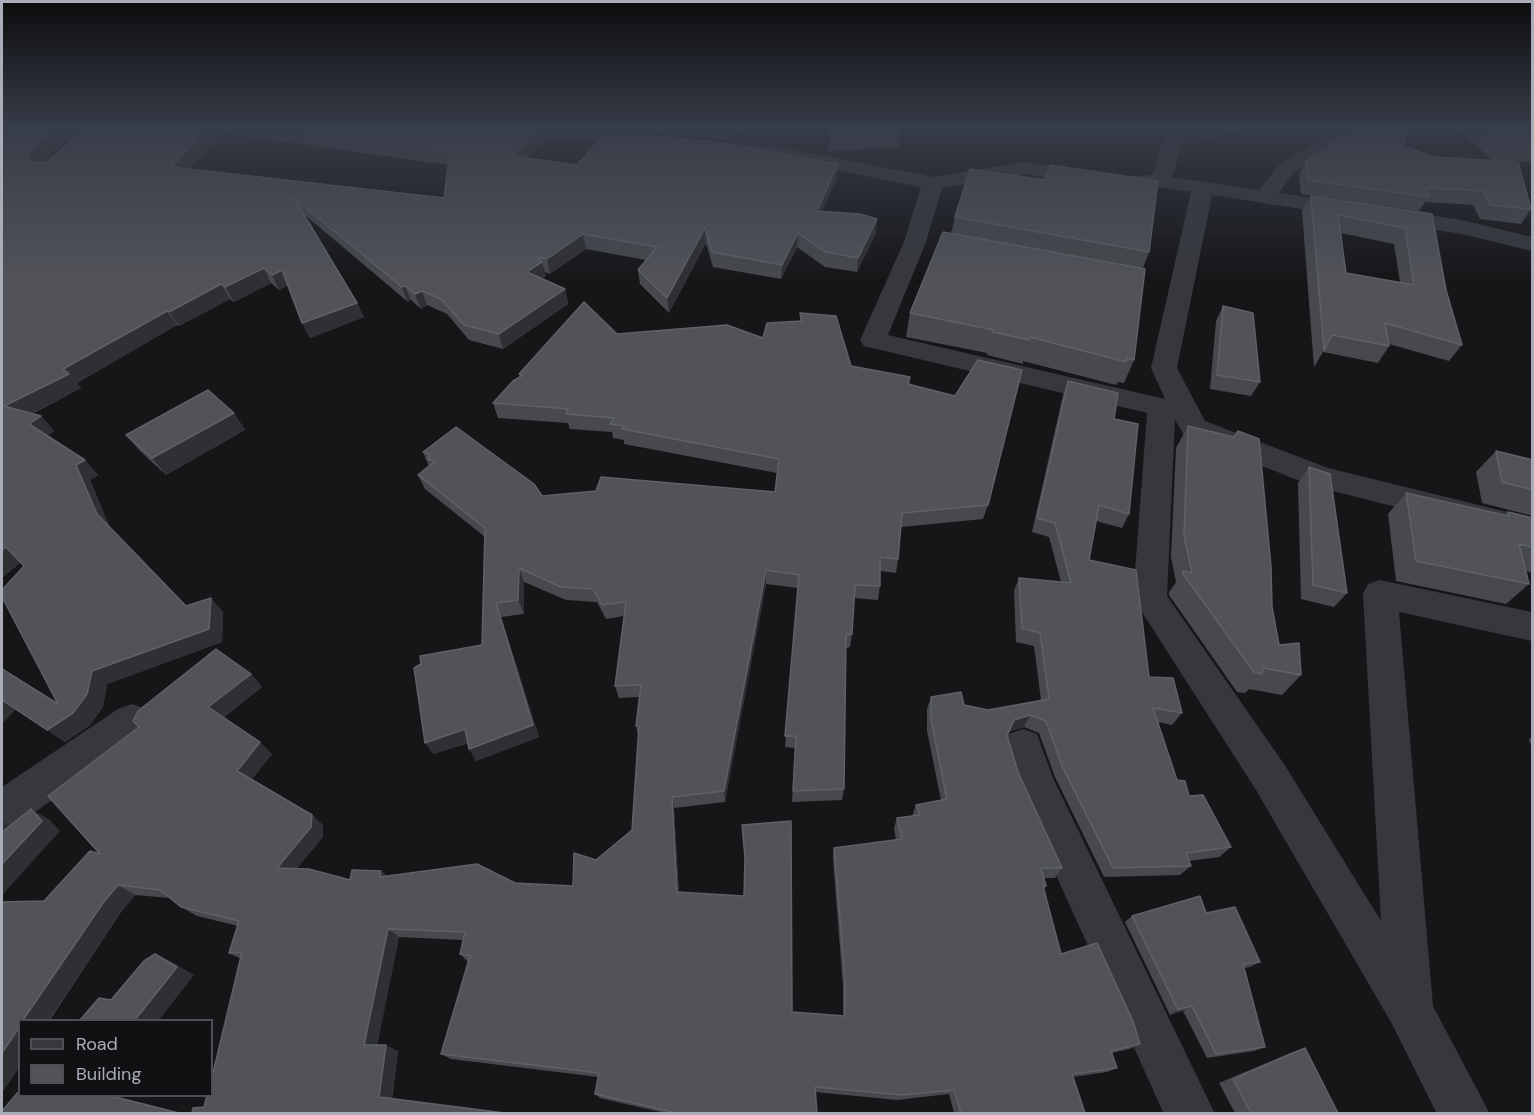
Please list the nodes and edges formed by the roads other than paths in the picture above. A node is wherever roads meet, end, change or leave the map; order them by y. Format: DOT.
graph roads {
  1 [pos="908,178"];
  2 [pos="964,178"];
  3 [pos="1080,178"];
  4 [pos="1161,178"];
  5 [pos="1279,178"];
  6 [pos="1160,181"];
  7 [pos="933,183"];
  8 [pos="1203,187"];
  9 [pos="1266,195"];
  10 [pos="1533,244"];
  11 [pos="1174,411"];
  12 [pos="1533,530"];
  13 [pos="1533,626"];
  14 [pos="132,720"];
  15 [pos="1023,747"];
  16 [pos="2,811"];
  17 [pos="1410,1011"];
  18 [pos="1190,1113"];
  19 [pos="1465,1113"];
  1 -- 7 [label="street"];
  2 -- 7 [label="street"];
  3 -- 6 [label="street"];
  4 -- 6 [label="street"];
  5 -- 9 [label="street"];
  6 -- 8 [label="street"];
  7 -- 11 [label="street"];
  8 -- 9 [label="street"];
  8 -- 11 [label="street"];
  9 -- 10 [label="street"];
  11 -- 12 [label="street"];
  11 -- 17 [label="street"];
  13 -- 17 [label="street"];
  14 -- 16 [label="street"];
  15 -- 18 [label="street"];
  17 -- 19 [label="street"];
}
